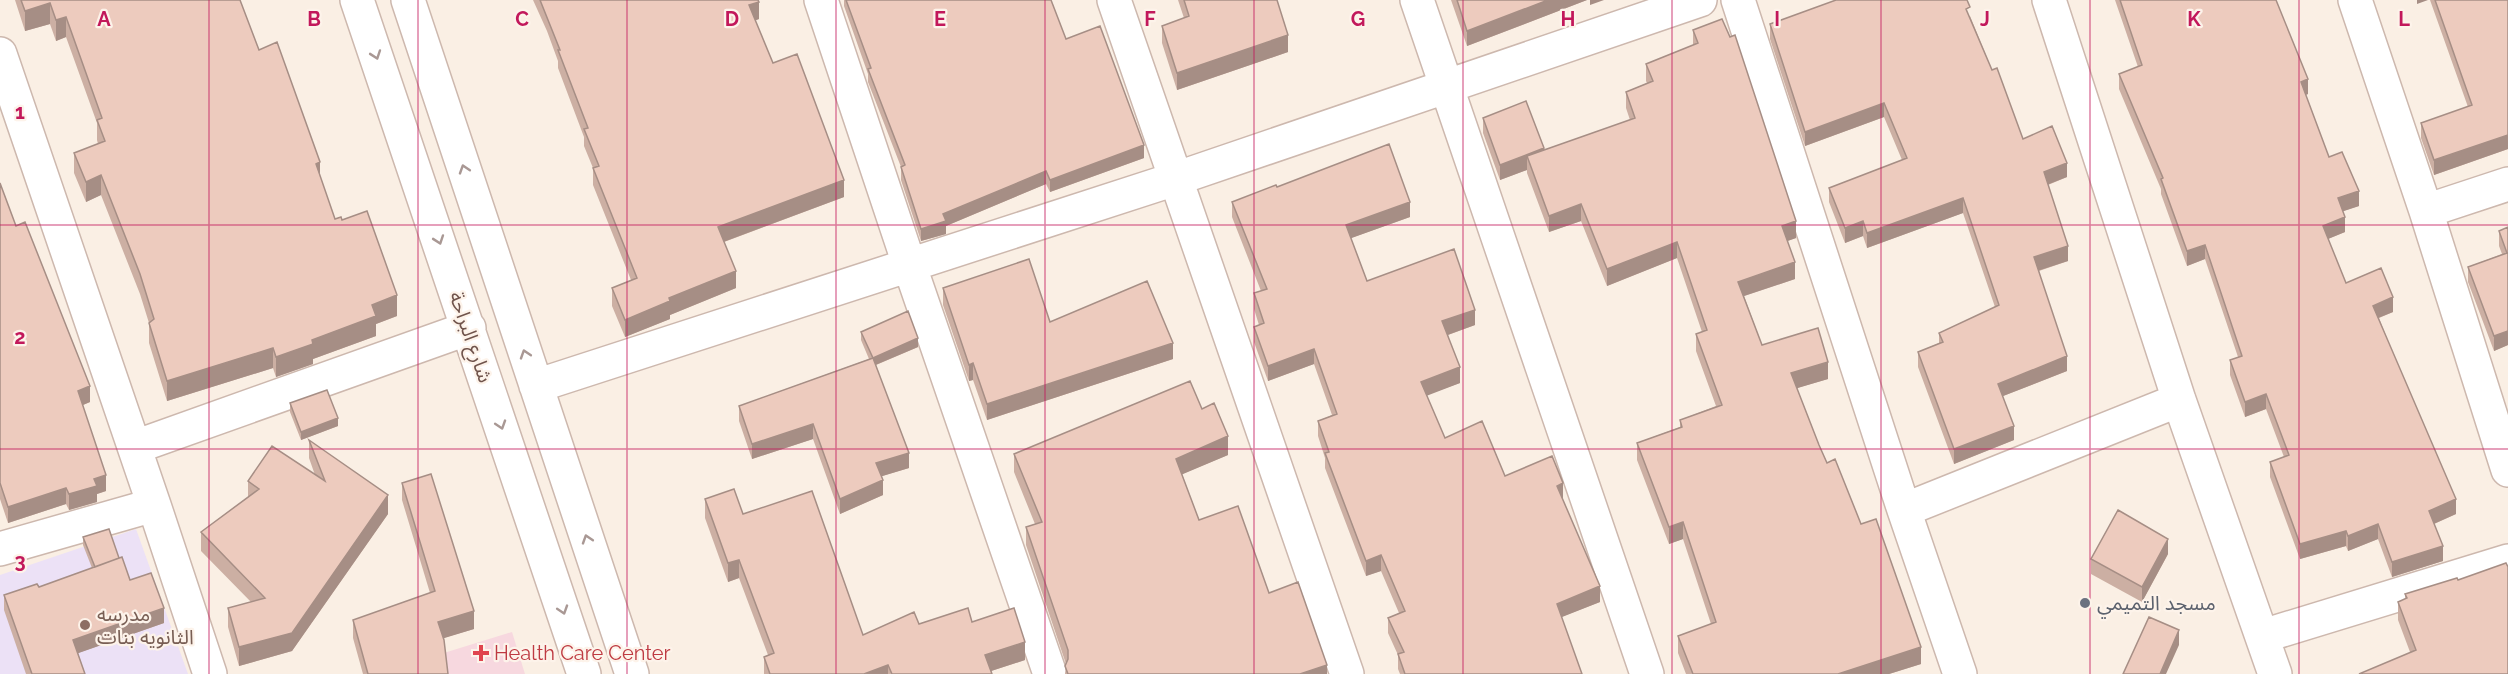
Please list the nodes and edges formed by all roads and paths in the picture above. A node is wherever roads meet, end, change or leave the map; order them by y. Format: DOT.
graph roads {
  1 [pos="357,0"];
  2 [pos="408,0"];
  3 [pos="821,0"];
  4 [pos="1114,0"];
  5 [pos="1417,0"];
  6 [pos="1700,0"];
  7 [pos="1738,0"];
  8 [pos="2049,0"];
  9 [pos="2355,0"];
  10 [pos="0,54"];
  11 [pos="1445,86"];
  12 [pos="1175,179"];
  13 [pos="2508,184"];
  14 [pos="2426,210"];
  15 [pos="909,264"];
  16 [pos="468,328"];
  17 [pos="536,386"];
  18 [pos="2179,400"];
  19 [pos="135,447"];
  20 [pos="2508,470"];
  21 [pos="154,505"];
  22 [pos="1904,510"];
  23 [pos="0,549"];
  24 [pos="2508,561"];
  25 [pos="2263,636"];
  26 [pos="210,674"];
  27 [pos="584,674"];
  28 [pos="632,674"];
  29 [pos="1050,674"];
  30 [pos="1347,674"];
  31 [pos="1647,674"];
  32 [pos="1960,674"];
  33 [pos="2275,674"];
  1 -- 16 [label="street, شارع البراحة, one-way"];
  17 -- 2 [label="street, one-way"];
  3 -- 15 [label="street"];
  4 -- 12 [label="street"];
  5 -- 11 [label="street"];
  6 -- 11 [label="street"];
  7 -- 22 [label="street"];
  8 -- 18 [label="street"];
  9 -- 14 [label="street"];
  10 -- 19 [label="street"];
  11 -- 12 [label="street"];
  11 -- 31 [label="street"];
  12 -- 15 [label="street"];
  12 -- 30 [label="street"];
  13 -- 14 [label="street"];
  14 -- 20 [label="street"];
  15 -- 17 [label="street"];
  15 -- 29 [label="street"];
  16 -- 19 [label="street"];
  16 -- 27 [label="street, شارع البراحة, one-way"];
  28 -- 17 [label="street, one-way"];
  18 -- 22 [label="street"];
  18 -- 25 [label="street"];
  19 -- 21 [label="street"];
  21 -- 23 [label="street"];
  21 -- 26 [label="street"];
  22 -- 32 [label="street"];
  24 -- 25 [label="street"];
  25 -- 33 [label="street"];
}
